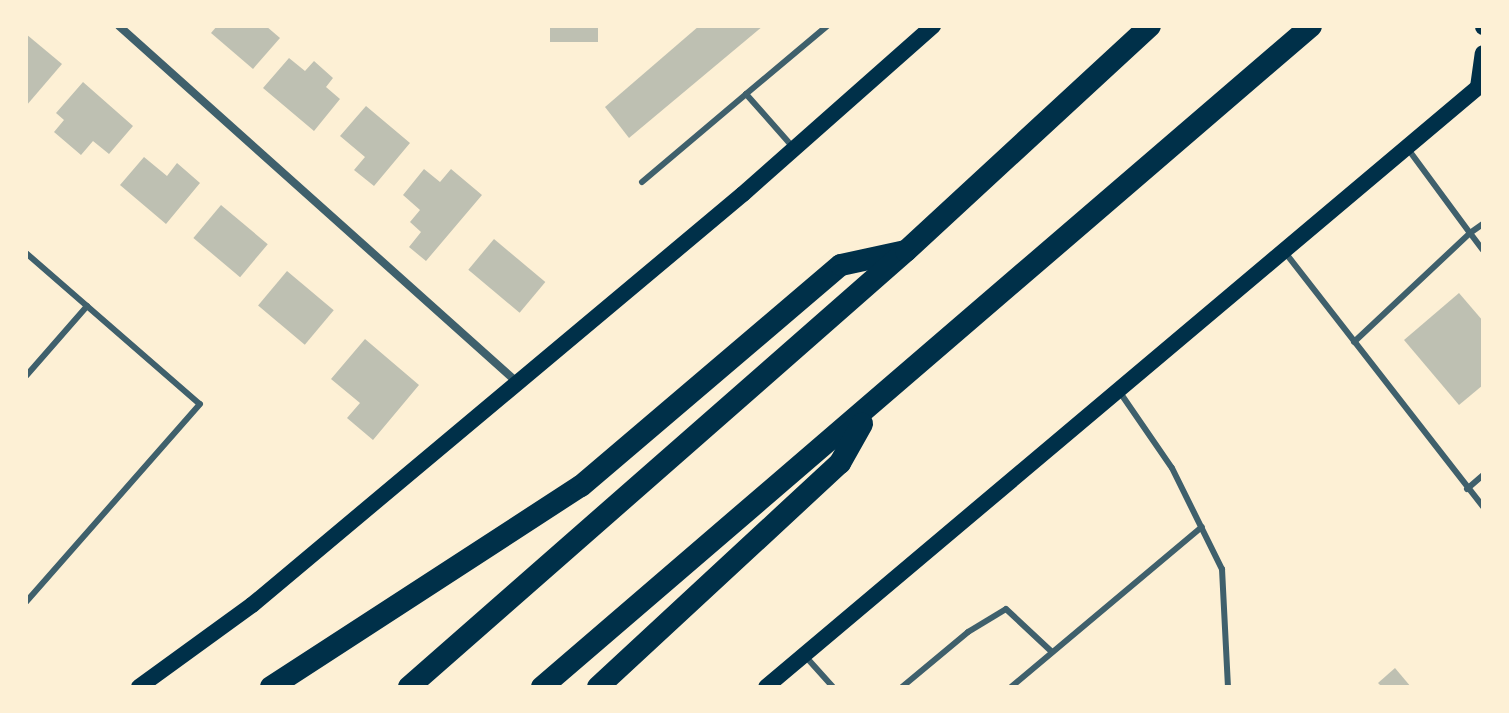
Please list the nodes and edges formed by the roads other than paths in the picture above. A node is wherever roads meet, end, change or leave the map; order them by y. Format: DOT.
graph roads {
  1 [pos="119,26"];
  2 [pos="827,26"];
  3 [pos="933,26"];
  4 [pos="1150,26"];
  5 [pos="1311,26"];
  6 [pos="1483,53"];
  7 [pos="1480,85"];
  8 [pos="746,94"];
  9 [pos="1407,147"];
  10 [pos="794,149"];
  11 [pos="642,182"];
  12 [pos="1483,224"];
  13 [pos="1470,233"];
  14 [pos="1483,250"];
  15 [pos="906,251"];
  16 [pos="1284,251"];
  17 [pos="26,253"];
  18 [pos="87,306"];
  19 [pos="1354,342"];
  20 [pos="26,376"];
  21 [pos="518,383"];
  22 [pos="1119,391"];
  23 [pos="870,410"];
  24 [pos="1483,475"];
  25 [pos="1467,489"];
  26 [pos="1483,507"];
  27 [pos="1202,527"];
  28 [pos="26,602"];
  29 [pos="1052,652"];
  30 [pos="804,655"];
  31 [pos="139,687"];
  32 [pos="271,687"];
  33 [pos="409,687"];
  34 [pos="542,687"];
  35 [pos="598,687"];
  36 [pos="766,687"];
  37 [pos="833,687"];
  38 [pos="902,687"];
  39 [pos="1011,687"];
  40 [pos="1228,687"];
  1 -- 21 [label="street"];
  2 -- 8 [label="lane"];
  3 -- 10 [label="main road"];
  4 -- 15 [label="highway"];
  5 -- 23 [label="highway"];
  6 -- 7 [label="main road"];
  7 -- 9 [label="main road"];
  8 -- 10 [label="lane"];
  8 -- 11 [label="lane"];
  9 -- 13 [label="lane"];
  9 -- 16 [label="main road"];
  10 -- 21 [label="main road"];
  12 -- 13 [label="lane"];
  13 -- 14 [label="lane"];
  13 -- 19 [label="lane"];
  15 -- 32 [label="highway"];
  15 -- 33 [label="highway"];
  16 -- 19 [label="lane"];
  16 -- 22 [label="main road"];
  17 -- 18 [label="lane"];
  18 -- 20 [label="lane"];
  18 -- 28 [label="lane"];
  19 -- 25 [label="lane"];
  21 -- 31 [label="main road"];
  22 -- 27 [label="lane"];
  22 -- 30 [label="main road"];
  23 -- 34 [label="highway"];
  23 -- 35 [label="highway"];
  24 -- 25 [label="lane"];
  25 -- 26 [label="lane"];
  27 -- 29 [label="lane"];
  27 -- 40 [label="lane"];
  29 -- 38 [label="lane"];
  29 -- 39 [label="lane"];
  30 -- 36 [label="main road"];
  30 -- 37 [label="lane"];
}
